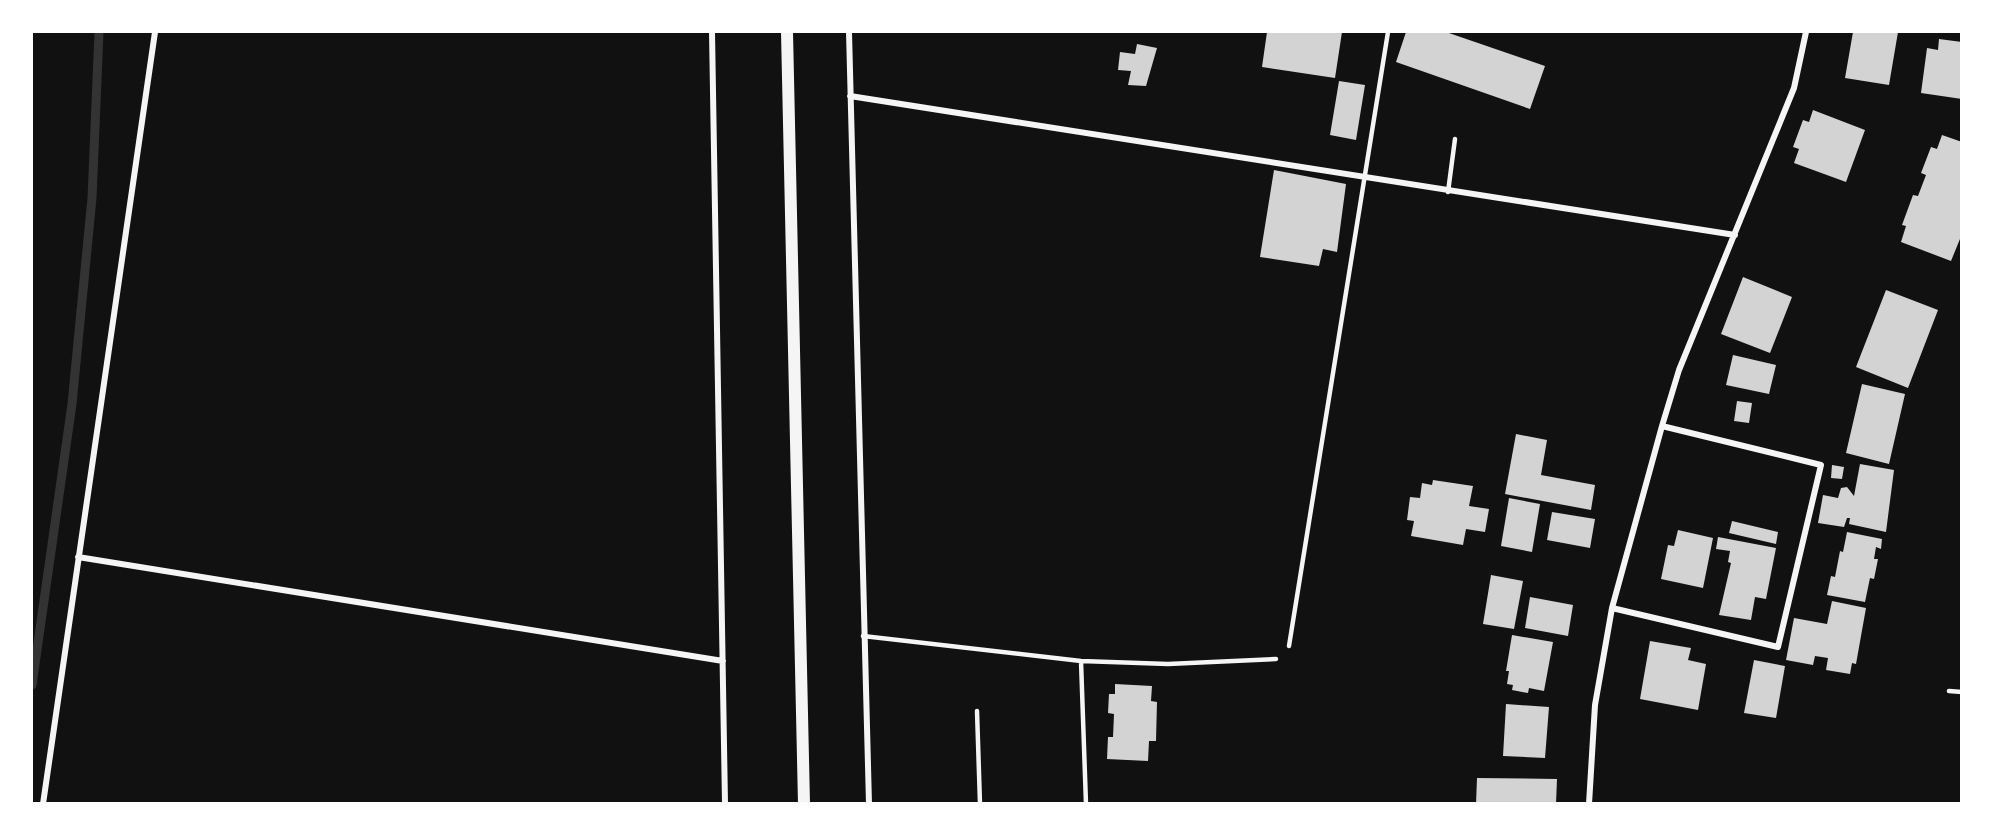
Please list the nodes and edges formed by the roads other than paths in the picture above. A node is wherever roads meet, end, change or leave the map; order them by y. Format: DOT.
graph roads {
  1 [pos="155,32"];
  2 [pos="712,32"];
  3 [pos="787,32"];
  4 [pos="849,32"];
  5 [pos="1388,32"];
  6 [pos="1806,32"];
  7 [pos="850,96"];
  8 [pos="1455,139"];
  9 [pos="1366,178"];
  10 [pos="1448,192"];
  11 [pos="1735,235"];
  12 [pos="1662,426"];
  13 [pos="78,557"];
  14 [pos="1612,608"];
  15 [pos="863,636"];
  16 [pos="1289,646"];
  17 [pos="1276,659"];
  18 [pos="723,661"];
  19 [pos="1081,661"];
  20 [pos="1950,691"];
  21 [pos="1962,692"];
  22 [pos="977,711"];
  23 [pos="43,804"];
  24 [pos="725,804"];
  25 [pos="804,804"];
  26 [pos="869,804"];
  27 [pos="980,804"];
  28 [pos="1086,804"];
  29 [pos="1589,804"];
  1 -- 13 [label="street"];
  2 -- 18 [label="street"];
  3 -- 25 [label="main road"];
  4 -- 7 [label="street"];
  5 -- 9 [label="lane"];
  6 -- 11 [label="street"];
  7 -- 9 [label="street"];
  7 -- 15 [label="street"];
  8 -- 10 [label="lane"];
  9 -- 10 [label="street"];
  9 -- 16 [label="lane"];
  10 -- 11 [label="street"];
  11 -- 12 [label="street"];
  12 -- 14 [label="street"];
  12 -- 14 [label="street"];
  13 -- 18 [label="street"];
  13 -- 23 [label="street"];
  14 -- 29 [label="street"];
  15 -- 19 [label="lane"];
  15 -- 26 [label="street"];
  17 -- 19 [label="lane"];
  18 -- 24 [label="street"];
  19 -- 28 [label="lane"];
  20 -- 21 [label="lane"];
  22 -- 27 [label="lane"];
}
